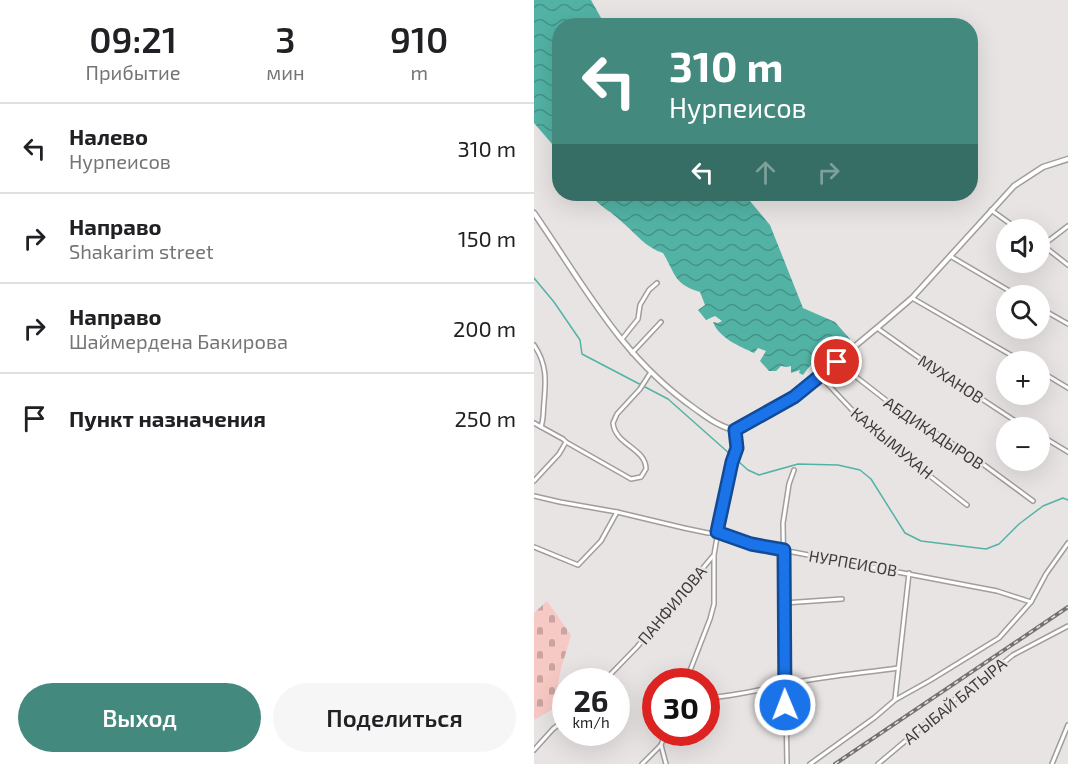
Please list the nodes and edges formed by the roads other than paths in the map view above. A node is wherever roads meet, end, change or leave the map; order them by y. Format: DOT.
graph roads {
  1 [pos="1068,159"];
  2 [pos="991,210"];
  3 [pos="534,213"];
  4 [pos="1004,219"];
  5 [pos="1068,226"];
  6 [pos="1050,238"];
  7 [pos="1050,251"];
  8 [pos="948,256"];
  9 [pos="1068,265"];
  10 [pos="657,283"];
  11 [pos="999,285"];
  12 [pos="912,298"];
  13 [pos="1050,314"];
  14 [pos="661,322"];
  15 [pos="1067,323"];
  16 [pos="877,328"];
  17 [pos="621,340"];
  18 [pos="534,345"];
  19 [pos="1004,351"];
  20 [pos="632,353"];
  21 [pos="837,362"];
  22 [pos="651,372"];
  23 [pos="820,376"];
  24 [pos="1050,377"];
  25 [pos="1068,388"];
  26 [pos="1009,417"];
  27 [pos="534,423"];
  28 [pos="541,427"];
  29 [pos="735,430"];
  30 [pos="564,440"];
  31 [pos="1050,441"];
  32 [pos="1068,452"];
  33 [pos="794,470"];
  34 [pos="534,481"];
  35 [pos="534,496"];
  36 [pos="1033,501"];
  37 [pos="967,506"];
  38 [pos="617,512"];
  39 [pos="717,532"];
  40 [pos="1068,543"];
  41 [pos="535,549"];
  42 [pos="784,550"];
  43 [pos="714,555"];
  44 [pos="909,573"];
  45 [pos="842,599"];
  46 [pos="1031,602"];
  47 [pos="784,603"];
  48 [pos="1068,626"];
  49 [pos="617,668"];
  50 [pos="691,668"];
  51 [pos="898,668"];
  52 [pos="784,686"];
  53 [pos="720,696"];
  54 [pos="894,700"];
  55 [pos="1068,725"];
  56 [pos="552,730"];
  57 [pos="660,746"];
  58 [pos="661,746"];
  59 [pos="534,750"];
  60 [pos="642,764"];
  61 [pos="666,764"];
  62 [pos="787,764"];
  63 [pos="810,764"];
  64 [pos="878,764"];
  65 [pos="1052,764"];
  1 -- 2 [label="street"];
  2 -- 4 [label="street"];
  2 -- 8 [label="street"];
  3 -- 17 [label="street"];
  5 -- 6 [label="street"];
  7 -- 9 [label="street"];
  8 -- 11 [label="street"];
  8 -- 12 [label="street"];
  10 -- 17 [label="street"];
  12 -- 16 [label="street"];
  12 -- 19 [label="street"];
  13 -- 15 [label="street"];
  14 -- 20 [label="street"];
  16 -- 21 [label="street"];
  16 -- 26 [label="street, МУХАНОВ"];
  17 -- 20 [label="street"];
  18 -- 28 [label="street"];
  20 -- 22 [label="street"];
  21 -- 23 [label="street"];
  21 -- 36 [label="street, АБДИКАДЫРОВ"];
  22 -- 29 [label="street"];
  22 -- 30 [label="street"];
  23 -- 29 [label="street"];
  23 -- 37 [label="street, КАЖЫМУХАН"];
  24 -- 25 [label="street"];
  27 -- 28 [label="street"];
  28 -- 30 [label="street"];
  29 -- 39 [label="street"];
  30 -- 34 [label="street"];
  31 -- 32 [label="street"];
  33 -- 42 [label="street"];
  35 -- 38 [label="street, НУРПЕИСОВ"];
  38 -- 39 [label="street, НУРПЕИСОВ"];
  38 -- 41 [label="street"];
  39 -- 42 [label="street, НУРПЕИСОВ"];
  39 -- 43 [label="street"];
  40 -- 46 [label="street, АГЫБАЙ БАТЫРА"];
  42 -- 44 [label="street, НУРПЕИСОВ"];
  42 -- 47 [label="street"];
  43 -- 49 [label="street, ПАНФИЛОВА"];
  43 -- 50 [label="street"];
  44 -- 46 [label="street, НУРПЕИСОВ"];
  44 -- 51 [label="street"];
  45 -- 47 [label="street"];
  46 -- 54 [label="street, АГЫБАЙ БАТЫРА"];
  47 -- 52 [label="street"];
  48 -- 64 [label="street, АГЫБАЙ БАТЫРА"];
  51 -- 52 [label="street"];
  51 -- 54 [label="street"];
  52 -- 53 [label="street"];
  52 -- 62 [label="street"];
  54 -- 63 [label="street, АГЫБАЙ БАТЫРА"];
  55 -- 65 [label="street"];
  56 -- 59 [label="street"];
  57 -- 60 [label="street"];
  58 -- 61 [label="street"];
}
